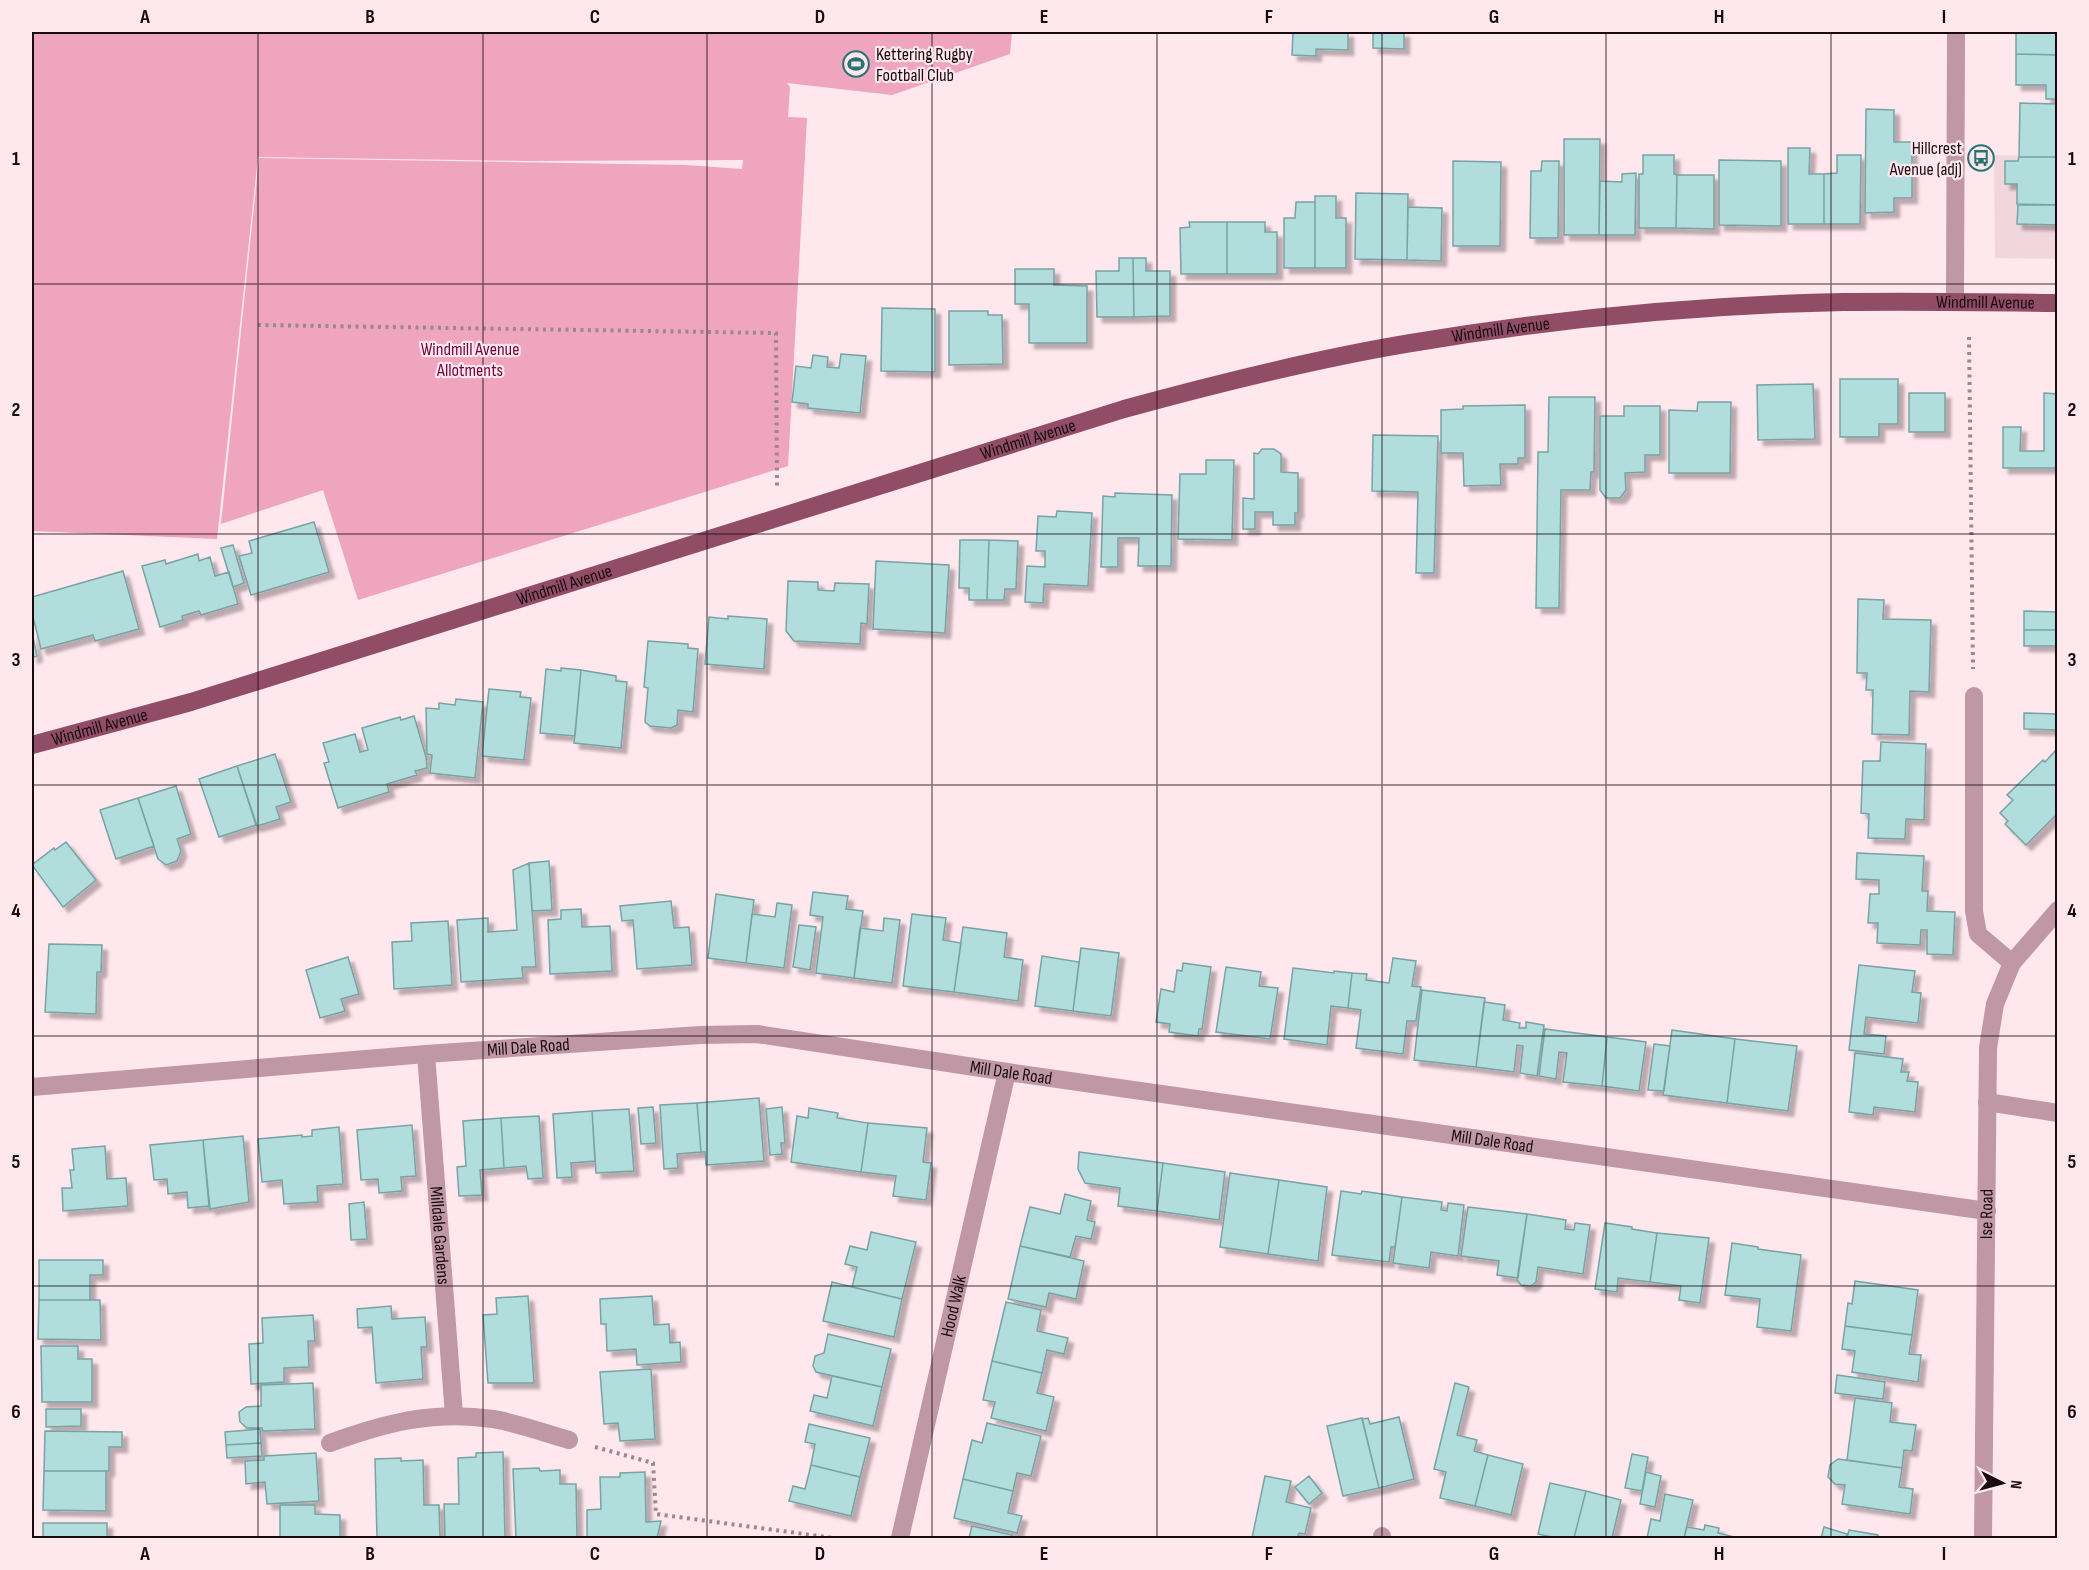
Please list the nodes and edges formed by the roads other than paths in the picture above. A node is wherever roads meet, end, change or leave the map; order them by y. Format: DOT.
graph roads {
  1 [pos="1956,32"];
  2 [pos="1955,302"];
  3 [pos="2058,303"];
  4 [pos="1974,696"];
  5 [pos="32,745"];
  6 [pos="2058,910"];
  7 [pos="2012,963"];
  8 [pos="426,1054"];
  9 [pos="1007,1072"];
  10 [pos="32,1088"];
  11 [pos="1987,1102"];
  12 [pos="2058,1113"];
  13 [pos="1987,1211"];
  14 [pos="454,1415"];
  15 [pos="569,1440"];
  16 [pos="330,1443"];
  17 [pos="900,1539"];
  18 [pos="1983,1539"];
  1 -- 2 [label="street"];
  2 -- 3 [label="main road, Windmill Avenue"];
  2 -- 5 [label="main road, Windmill Avenue"];
  4 -- 7 [label="street"];
  6 -- 7 [label="street, Ise Road"];
  7 -- 11 [label="street, Ise Road"];
  8 -- 9 [label="street, Mill Dale Road"];
  8 -- 10 [label="street, Mill Dale Road"];
  8 -- 14 [label="street, Milldale Gardens"];
  9 -- 13 [label="street, Mill Dale Road"];
  9 -- 17 [label="street, Hood Walk"];
  11 -- 12 [label="street"];
  11 -- 13 [label="street, Ise Road"];
  13 -- 18 [label="street, Ise Road"];
  14 -- 15 [label="street"];
  14 -- 16 [label="street"];
}
